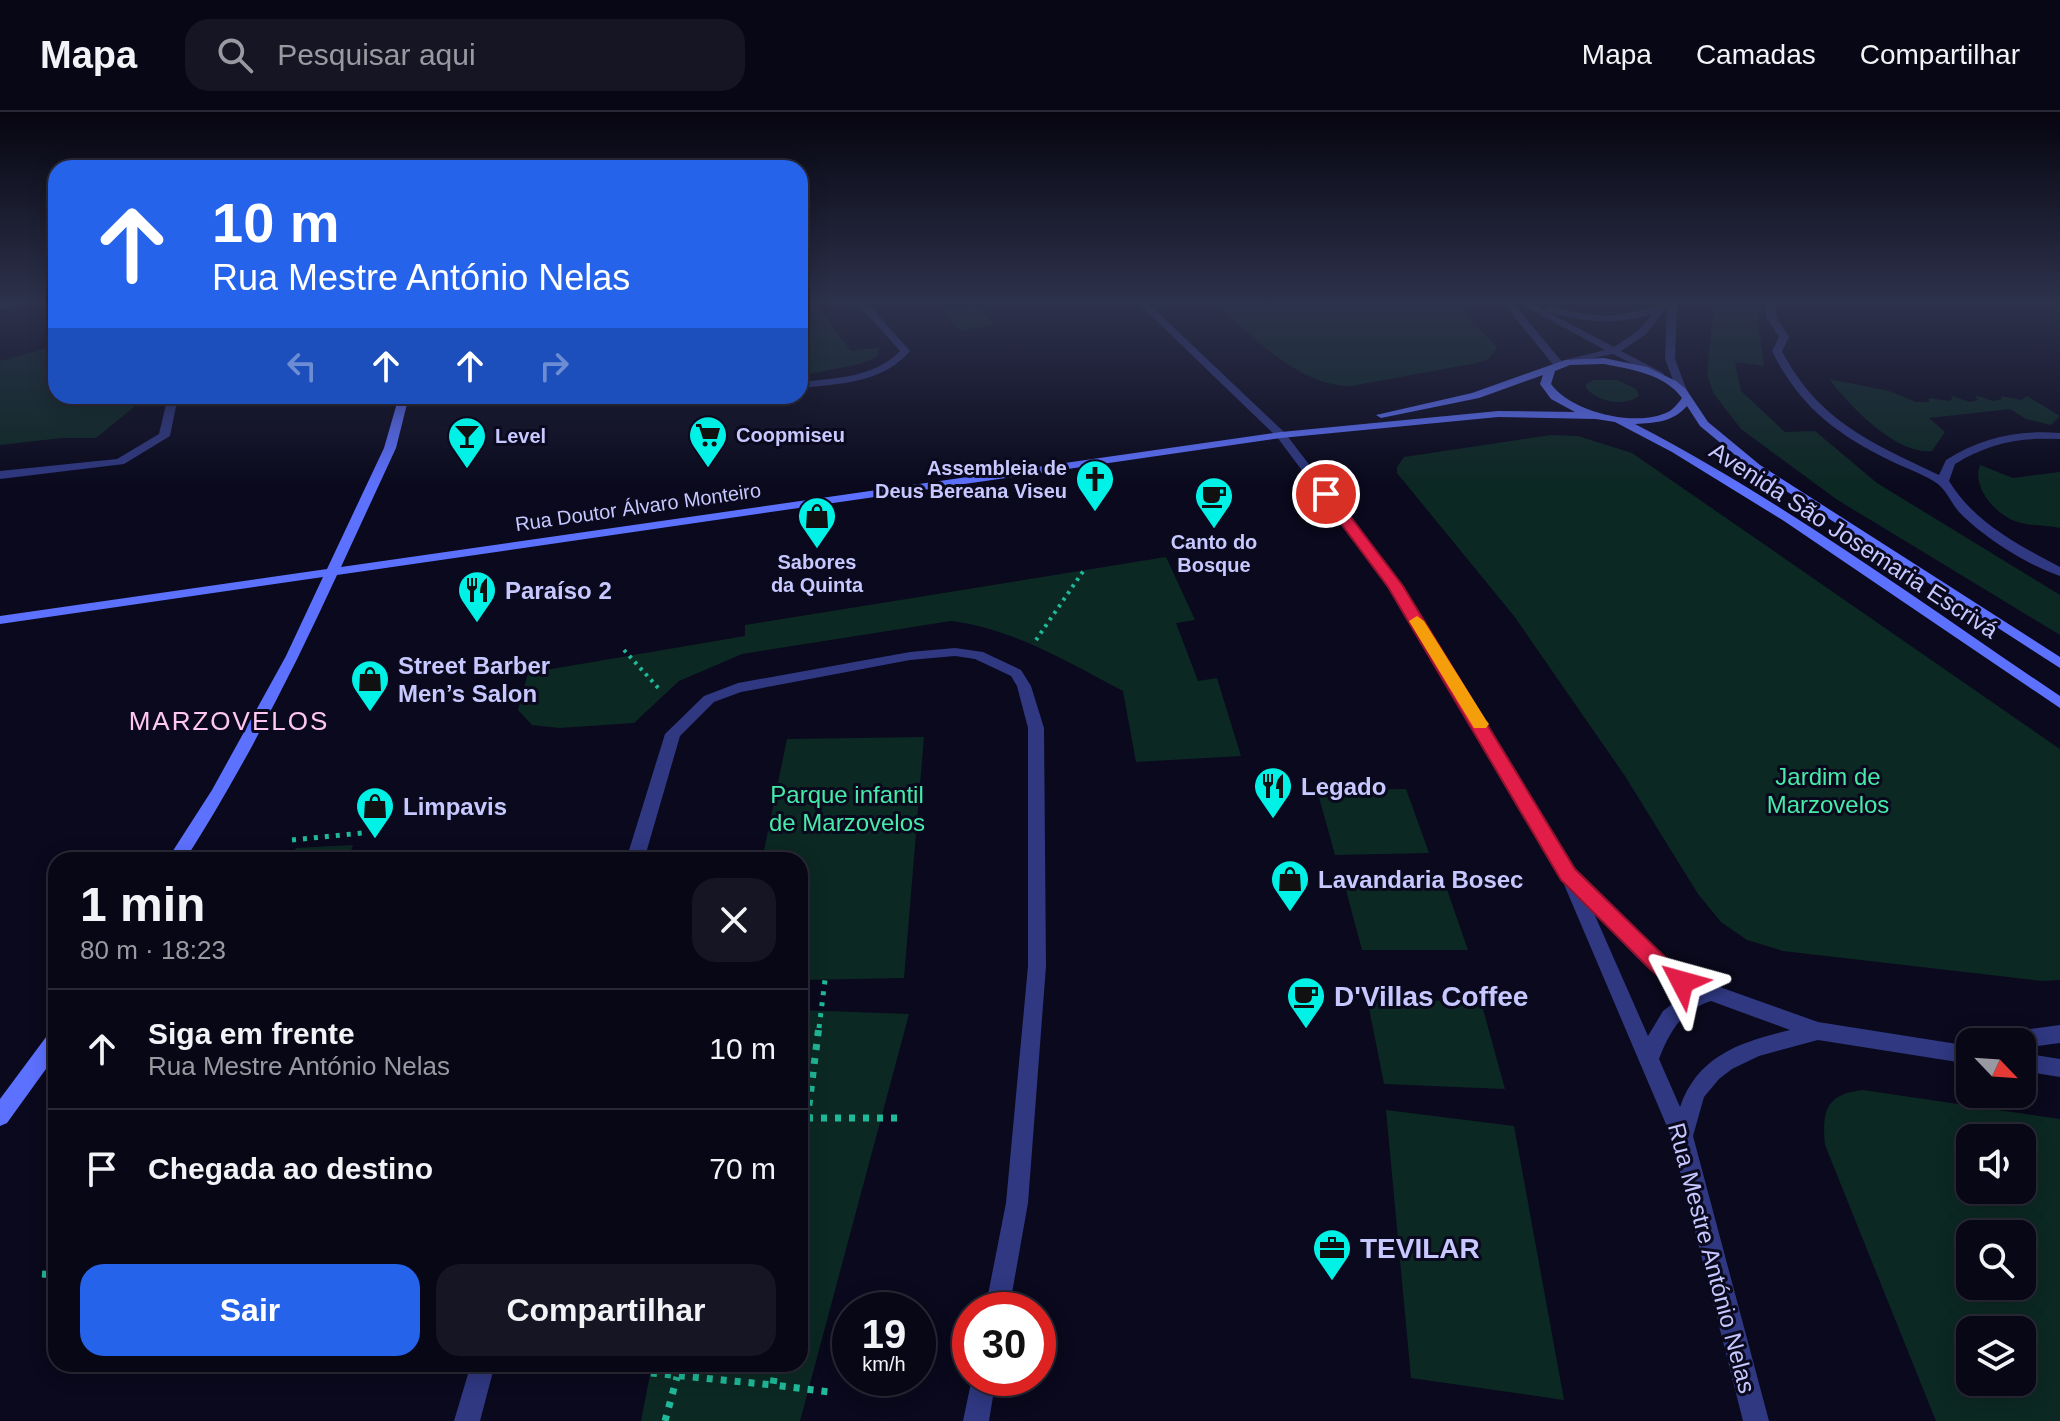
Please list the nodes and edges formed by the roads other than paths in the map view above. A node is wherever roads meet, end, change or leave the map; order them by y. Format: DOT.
graph roads {
  1 [pos="896,364"];
  2 [pos="1207,364"];
  3 [pos="1563,364"];
  4 [pos="1618,364"];
  5 [pos="1624,364"];
  6 [pos="1639,364"];
  7 [pos="1672,364"];
  8 [pos="1782,364"];
  9 [pos="1559,365"];
  10 [pos="1659,375"];
  11 [pos="808,384"];
  12 [pos="1684,396"];
  13 [pos="171,404"];
  14 [pos="402,404"];
  15 [pos="1596,416"];
  16 [pos="1619,420"];
  17 [pos="1281,435"];
  18 [pos="2060,436"];
  19 [pos="0,475"];
  20 [pos="1943,481"];
  21 [pos="333,571"];
  22 [pos="2060,572"];
  23 [pos="0,620"];
  24 [pos="2060,663"];
  25 [pos="2060,703"];
  26 [pos="181,852"];
  27 [pos="637,852"];
  28 [pos="1568,874"];
  29 [pos="1709,993"];
  30 [pos="1818,1031"];
  31 [pos="2060,1034"];
  32 [pos="2036,1037"];
  33 [pos="1956,1046"];
  34 [pos="1932,1049"];
  35 [pos="48,1050"];
  36 [pos="1956,1053"];
  37 [pos="1649,1058"];
  38 [pos="2036,1064"];
  39 [pos="2060,1068"];
  40 [pos="0,1116"];
  41 [pos="1682,1136"];
  42 [pos="1000,1292"];
  43 [pos="481,1372"];
  44 [pos="981,1396"];
  45 [pos="467,1421"];
  46 [pos="976,1421"];
  47 [pos="1756,1421"];
  1 -- 11 [label="street"];
  2 -- 17 [label="street, Rua Mestre António Nelas"];
  3 -- 9 [label="street"];
  4 -- 9 [label="street, Avenida São Josemaria Escrivá"];
  5 -- 10 [label="street, Avenida São Josemaria Escrivá"];
  6 -- 10 [label="street"];
  7 -- 12 [label="street"];
  8 -- 20 [label="street"];
  9 -- 15 [label="street"];
  9 -- 17 [label="street, Rua Doutor Álvaro Monteiro"];
  10 -- 12 [label="street, Avenida São Josemaria Escrivá"];
  12 -- 16 [label="street"];
  12 -- 24 [label="street, Avenida São Josemaria Escrivá"];
  13 -- 19 [label="street"];
  14 -- 21 [label="street"];
  15 -- 16 [label="street"];
  15 -- 17 [label="street, Rua Doutor Álvaro Monteiro"];
  16 -- 25 [label="street, Avenida São Josemaria Escrivá"];
  17 -- 21 [label="street, Rua Doutor Álvaro Monteiro"];
  17 -- 28 [label="street, Rua Mestre António Nelas"];
  18 -- 20 [label="street"];
  20 -- 22 [label="street"];
  21 -- 23 [label="street, Rua Doutor Álvaro Monteiro"];
  21 -- 26 [label="street"];
  27 -- 42 [label="street"];
  28 -- 29 [label="street"];
  28 -- 37 [label="street, Rua Mestre António Nelas"];
  29 -- 30 [label="street"];
  29 -- 37 [label="street"];
  30 -- 34 [label="street"];
  30 -- 41 [label="street"];
  31 -- 32 [label="street"];
  33 -- 34 [label="street"];
  34 -- 36 [label="street"];
  35 -- 40 [label="street"];
  37 -- 41 [label="street, Rua Mestre António Nelas"];
  38 -- 39 [label="street"];
  41 -- 47 [label="street, Rua Mestre António Nelas"];
  43 -- 45 [label="street"];
  44 -- 46 [label="street"];
}
